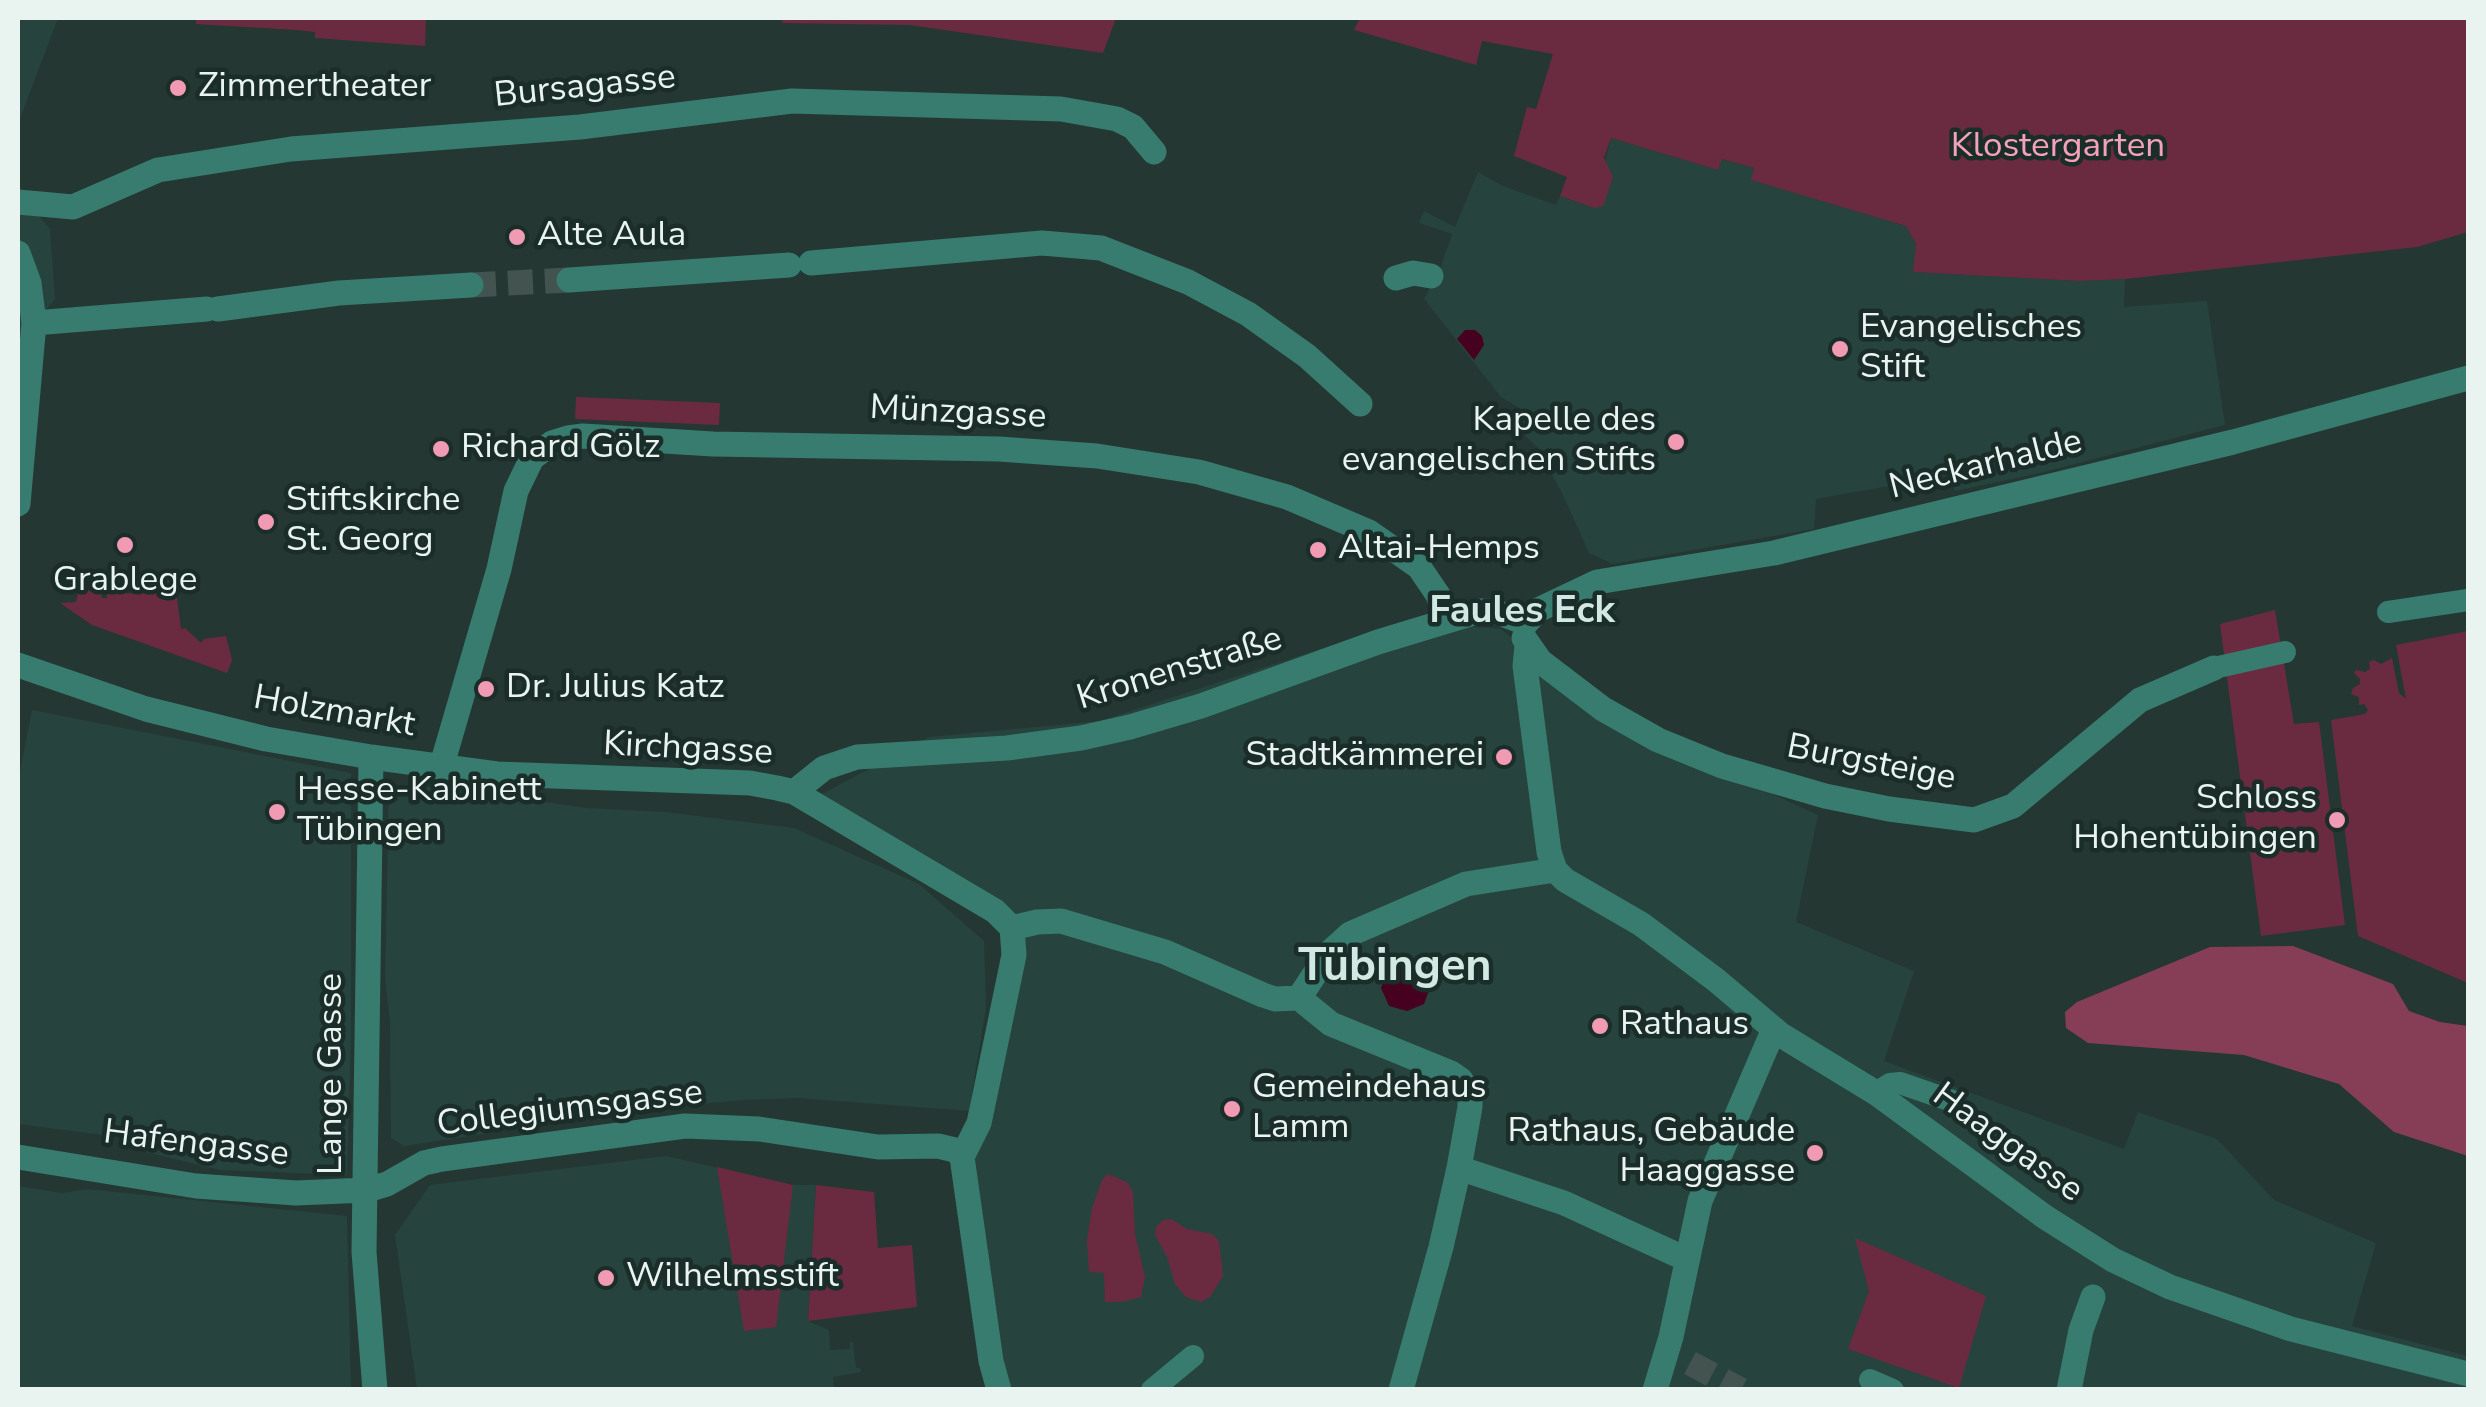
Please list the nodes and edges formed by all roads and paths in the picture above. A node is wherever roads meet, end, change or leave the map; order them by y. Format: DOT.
graph roads {
  1 [pos="1154,152"];
  2 [pos="18,202"];
  3 [pos="18,253"];
  4 [pos="1431,276"];
  5 [pos="1396,278"];
  6 [pos="568,280"];
  7 [pos="471,285"];
  8 [pos="34,323"];
  9 [pos="2468,378"];
  10 [pos="1360,404"];
  11 [pos="18,504"];
  12 [pos="499,570"];
  13 [pos="2468,600"];
  14 [pos="2388,612"];
  15 [pos="1446,621"];
  16 [pos="1527,635"];
  17 [pos="2286,652"];
  18 [pos="18,665"];
  19 [pos="2214,668"];
  20 [pos="372,758"];
  21 [pos="442,768"];
  22 [pos="794,792"];
  23 [pos="1555,870"];
  24 [pos="1012,928"];
  25 [pos="1300,998"];
  26 [pos="1774,1029"];
  27 [pos="1876,1093"];
  28 [pos="1955,1102"];
  29 [pos="18,1156"];
  30 [pos="962,1158"];
  31 [pos="1459,1168"];
  32 [pos="367,1190"];
  33 [pos="1686,1259"];
  34 [pos="2093,1297"];
  35 [pos="1193,1356"];
  36 [pos="2468,1374"];
  37 [pos="1870,1380"];
  38 [pos="375,1390"];
  39 [pos="1000,1390"];
  40 [pos="1152,1390"];
  41 [pos="1401,1390"];
  42 [pos="1654,1390"];
  43 [pos="1893,1390"];
  44 [pos="2069,1390"];
  1 -- 2 [label="street, Bursagasse"];
  3 -- 8 [label="street"];
  4 -- 5 [label="street"];
  6 -- 10 [label="street"];
  7 -- 8 [label="street"];
  8 -- 11 [label="street"];
  9 -- 16 [label="street, Neckarhalde"];
  12 -- 15 [label="street, Münzgasse"];
  12 -- 21 [label="street, Holzmarkt"];
  13 -- 14 [label="lane"];
  15 -- 16 [label="street, Kronenstraße"];
  15 -- 22 [label="street, Kronenstraße"];
  16 -- 19 [label="street, Burgsteige"];
  16 -- 23 [label="street"];
  17 -- 19 [label="lane"];
  18 -- 20 [label="street, Holzmarkt"];
  20 -- 21 [label="street, Holzmarkt"];
  20 -- 32 [label="street, Lange Gasse"];
  21 -- 22 [label="street, Kirchgasse"];
  22 -- 24 [label="street, Kirchgasse"];
  23 -- 25 [label="street"];
  23 -- 26 [label="street, Haaggasse"];
  24 -- 25 [label="street"];
  24 -- 30 [label="street"];
  25 -- 31 [label="street"];
  26 -- 27 [label="street, Haaggasse"];
  26 -- 33 [label="street"];
  27 -- 28 [label="lane"];
  27 -- 36 [label="street, Haaggasse"];
  29 -- 32 [label="street, Hafengasse"];
  30 -- 32 [label="street, Collegiumsgasse"];
  30 -- 39 [label="street"];
  31 -- 33 [label="street"];
  31 -- 41 [label="street"];
  32 -- 38 [label="street, Lange Gasse"];
  33 -- 42 [label="street"];
  34 -- 44 [label="street"];
  35 -- 40 [label="lane"];
  37 -- 43 [label="lane"];
}
